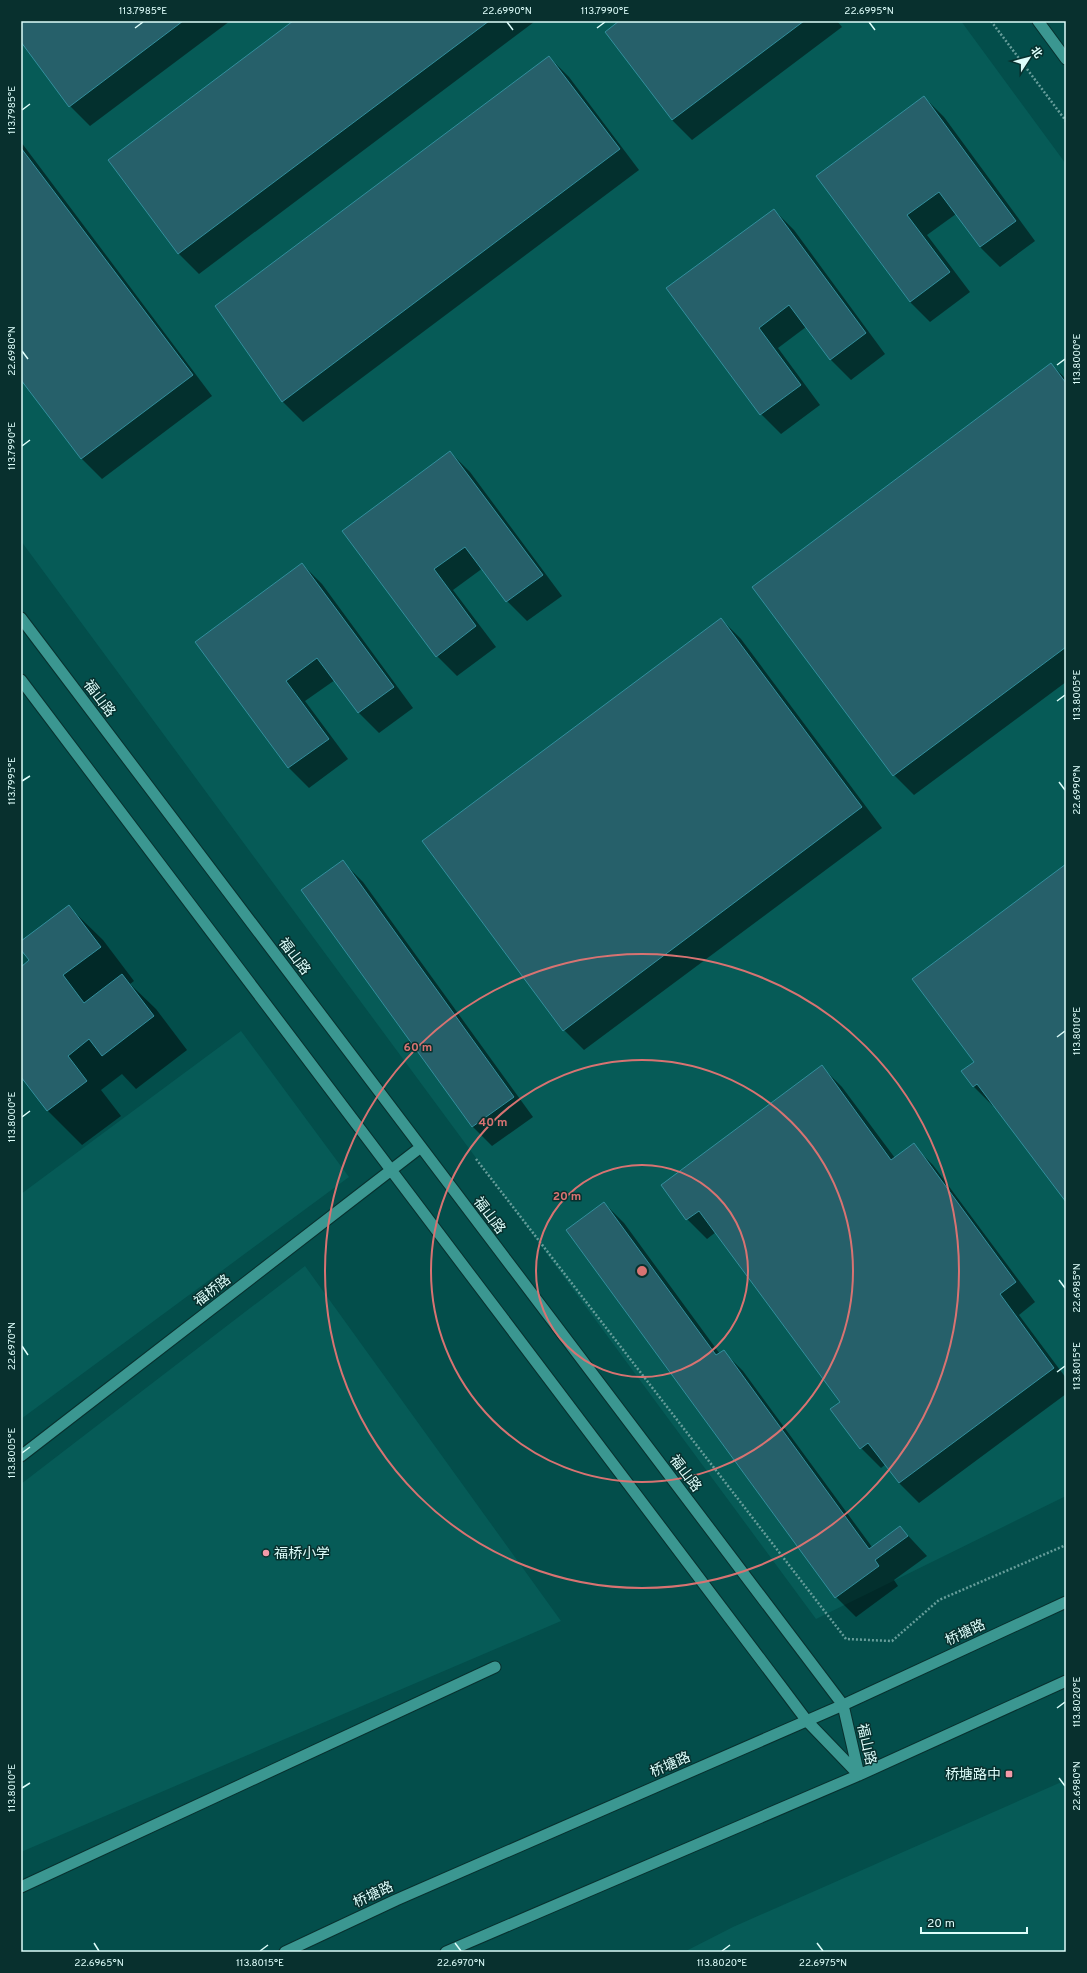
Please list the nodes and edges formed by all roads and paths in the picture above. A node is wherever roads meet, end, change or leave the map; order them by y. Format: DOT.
graph roads {
  1 [pos="991,21"];
  2 [pos="1038,21"];
  3 [pos="1066,59"];
  4 [pos="1066,121"];
  5 [pos="21,618"];
  6 [pos="21,680"];
  7 [pos="421,1147"];
  8 [pos="476,1159"];
  9 [pos="392,1171"];
  10 [pos="21,1456"];
  11 [pos="1066,1544"];
  12 [pos="1066,1602"];
  13 [pos="495,1667"];
  14 [pos="1066,1681"];
  15 [pos="843,1705"];
  16 [pos="807,1721"];
  17 [pos="859,1775"];
  18 [pos="21,1887"];
  19 [pos="285,1952"];
  20 [pos="446,1952"];
  1 -- 4 [label="path"];
  2 -- 3 [label="street"];
  5 -- 7 [label="street, 福山路"];
  6 -- 9 [label="street, 福山路"];
  7 -- 9 [label="street, 福桥路"];
  7 -- 15 [label="street, 福山路"];
  8 -- 11 [label="path"];
  9 -- 10 [label="street, 福桥路"];
  9 -- 16 [label="street, 福山路"];
  12 -- 15 [label="street, 桥塘路"];
  13 -- 18 [label="street"];
  14 -- 17 [label="street"];
  15 -- 16 [label="street, 桥塘路"];
  15 -- 17 [label="street, 福山路"];
  16 -- 17 [label="street, 福山路"];
  16 -- 19 [label="street, 桥塘路"];
  17 -- 20 [label="street"];
}
